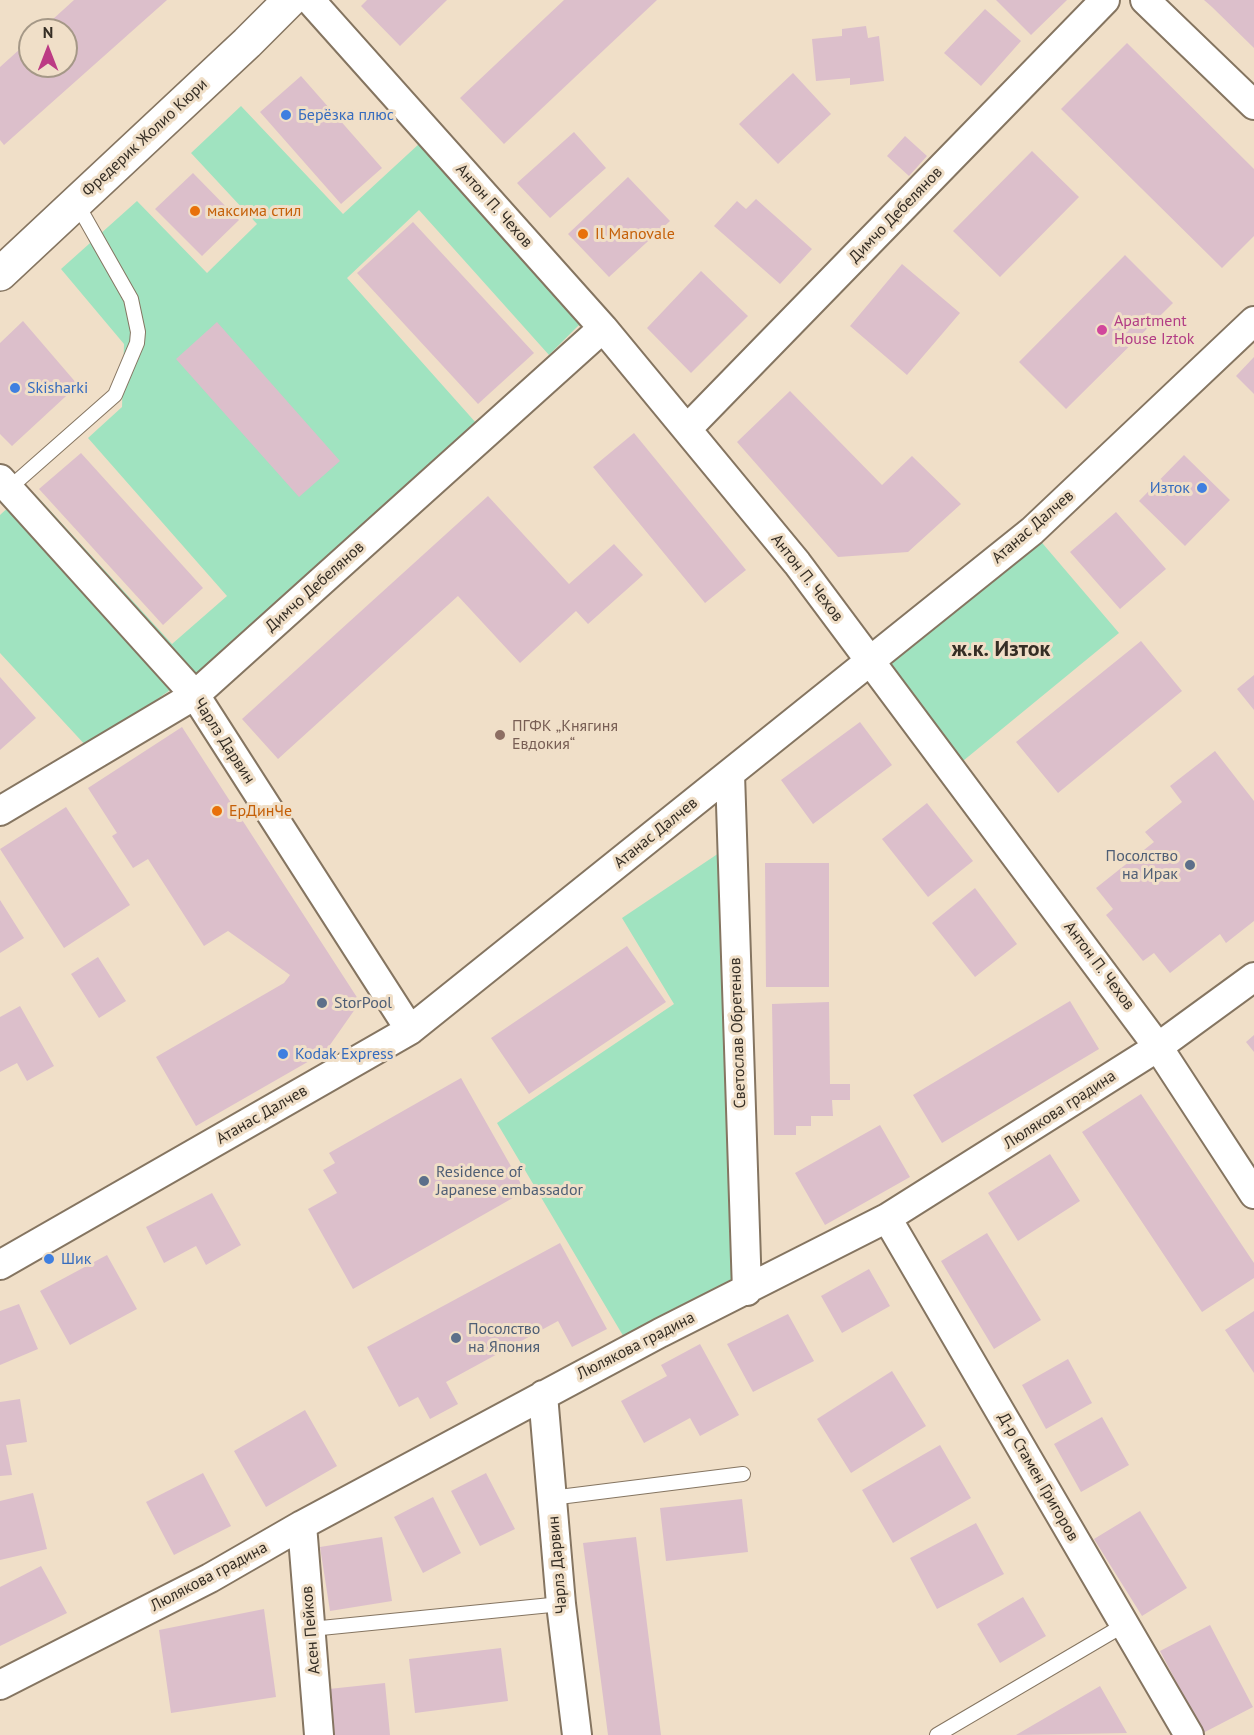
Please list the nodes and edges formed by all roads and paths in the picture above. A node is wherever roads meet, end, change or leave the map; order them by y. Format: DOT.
graph roads {
  1 [pos="290,0"];
  2 [pos="310,0"];
  3 [pos="1106,0"];
  4 [pos="1145,0"];
  5 [pos="1254,105"];
  6 [pos="76,202"];
  7 [pos="0,274"];
  8 [pos="1254,321"];
  9 [pos="603,328"];
  10 [pos="687,429"];
  11 [pos="3,488"];
  12 [pos="871,662"];
  13 [pos="195,695"];
  14 [pos="730,774"];
  15 [pos="0,811"];
  16 [pos="1254,977"];
  17 [pos="410,1030"];
  18 [pos="1158,1047"];
  19 [pos="1254,1194"];
  20 [pos="886,1218"];
  21 [pos="0,1265"];
  22 [pos="747,1291"];
  23 [pos="543,1395"];
  24 [pos="743,1474"];
  25 [pos="551,1498"];
  26 [pos="302,1525"];
  27 [pos="561,1604"];
  28 [pos="1124,1625"];
  29 [pos="311,1629"];
  30 [pos="0,1685"];
  31 [pos="319,1735"];
  32 [pos="577,1735"];
  33 [pos="938,1735"];
  34 [pos="1189,1735"];
  1 -- 6 [label="street, Фредерик Жолио Кюри"];
  2 -- 9 [label="street, Антон П. Чехов"];
  3 -- 10 [label="street, Димчо Дебелянов"];
  4 -- 5 [label="street"];
  6 -- 7 [label="street, Фредерик Жолио Кюри"];
  6 -- 11 [label="lane"];
  8 -- 12 [label="street, Атанас Далчев"];
  9 -- 10 [label="street, Антон П. Чехов"];
  9 -- 13 [label="street, Димчо Дебелянов"];
  10 -- 12 [label="street, Антон П. Чехов"];
  11 -- 13 [label="street, Чарлз Дарвин"];
  12 -- 14 [label="street, Атанас Далчев"];
  12 -- 18 [label="street, Антон П. Чехов"];
  13 -- 15 [label="street, Димчо Дебелянов"];
  13 -- 17 [label="street, Чарлз Дарвин"];
  14 -- 17 [label="street, Атанас Далчев"];
  14 -- 22 [label="street, Светослав Обретенов"];
  16 -- 18 [label="street, Люлякова градина"];
  17 -- 21 [label="street, Атанас Далчев"];
  18 -- 19 [label="street, Антон П. Чехов"];
  18 -- 20 [label="street, Люлякова градина"];
  20 -- 22 [label="street, Люлякова градина"];
  20 -- 28 [label="street, Д-р Стамен Григоров"];
  22 -- 23 [label="street, Люлякова градина"];
  23 -- 25 [label="street, Чарлз Дарвин"];
  23 -- 26 [label="street, Люлякова градина"];
  24 -- 25 [label="lane"];
  25 -- 27 [label="street, Чарлз Дарвин"];
  26 -- 29 [label="street, Асен Пейков"];
  26 -- 30 [label="street, Люлякова градина"];
  27 -- 29 [label="lane"];
  27 -- 32 [label="street, Чарлз Дарвин"];
  28 -- 33 [label="lane"];
  28 -- 34 [label="street, Д-р Стамен Григоров"];
  29 -- 31 [label="street, Асен Пейков"];
}
